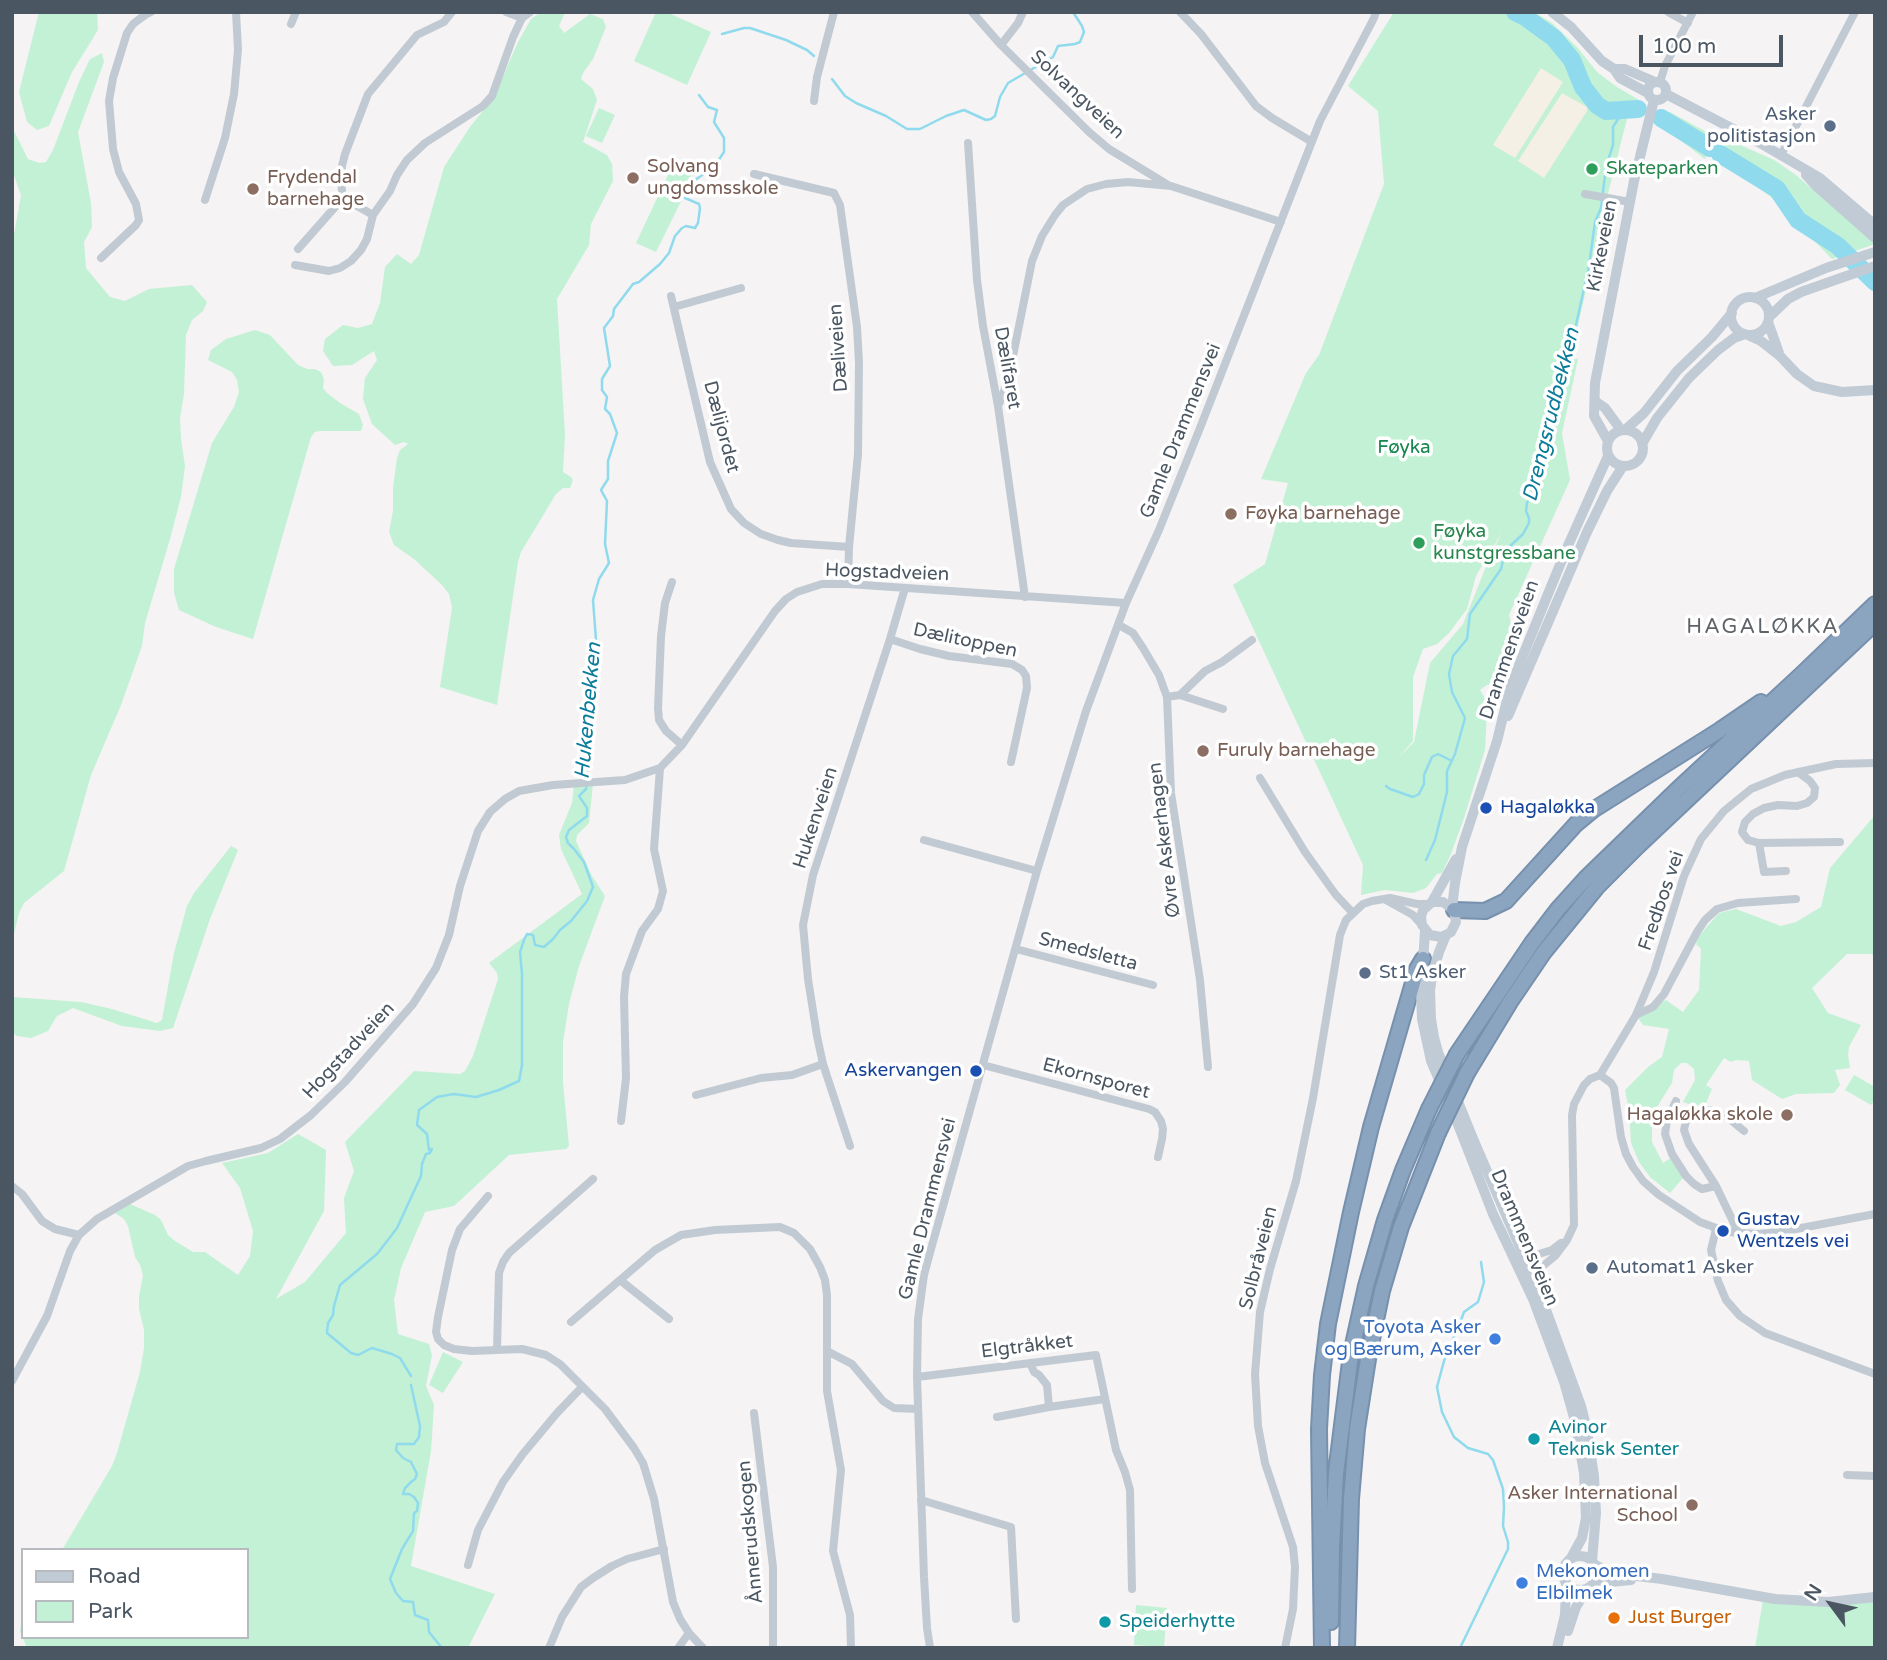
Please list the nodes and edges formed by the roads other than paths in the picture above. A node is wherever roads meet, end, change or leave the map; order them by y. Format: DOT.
graph roads {
  1 [pos="151,12"];
  2 [pos="236,12"];
  3 [pos="296,12"];
  4 [pos="452,12"];
  5 [pos="506,12"];
  6 [pos="834,12"];
  7 [pos="972,12"];
  8 [pos="1023,12"];
  9 [pos="1180,12"];
  10 [pos="1376,12"];
  11 [pos="1552,12"];
  12 [pos="1668,12"];
  13 [pos="1693,12"];
  14 [pos="1855,12"];
  15 [pos="526,15"];
  16 [pos="1688,23"];
  17 [pos="291,24"];
  18 [pos="1002,45"];
  19 [pos="1614,69"];
  20 [pos="1657,82"];
  21 [pos="1666,94"];
  22 [pos="1651,96"];
  23 [pos="814,101"];
  24 [pos="1312,142"];
  25 [pos="968,143"];
  26 [pos="1781,155"];
  27 [pos="1800,167"];
  28 [pos="754,174"];
  29 [pos="1171,186"];
  30 [pos="1590,195"];
  31 [pos="343,198"];
  32 [pos="205,200"];
  33 [pos="1630,202"];
  34 [pos="373,215"];
  35 [pos="1281,222"];
  36 [pos="1875,225"];
  37 [pos="1875,238"];
  38 [pos="298,249"];
  39 [pos="1875,252"];
  40 [pos="101,258"];
  41 [pos="295,265"];
  42 [pos="1875,266"];
  43 [pos="741,288"];
  44 [pos="671,296"];
  45 [pos="1755,298"];
  46 [pos="674,307"];
  47 [pos="1732,313"];
  48 [pos="1768,319"];
  49 [pos="1748,335"];
  50 [pos="1780,356"];
  51 [pos="1875,384"];
  52 [pos="1875,390"];
  53 [pos="1854,392"];
  54 [pos="1595,401"];
  55 [pos="998,406"];
  56 [pos="1623,430"];
  57 [pos="1608,441"];
  58 [pos="1642,444"];
  59 [pos="1608,456"];
  60 [pos="1623,466"];
  61 [pos="849,547"];
  62 [pos="672,582"];
  63 [pos="848,584"];
  64 [pos="905,588"];
  65 [pos="1025,597"];
  66 [pos="1126,603"];
  67 [pos="1875,604"];
  68 [pos="1875,623"];
  69 [pos="1119,625"];
  70 [pos="890,639"];
  71 [pos="1252,640"];
  72 [pos="1802,674"];
  73 [pos="1180,695"];
  74 [pos="1167,697"];
  75 [pos="1223,709"];
  76 [pos="1497,741"];
  77 [pos="682,745"];
  78 [pos="1011,762"];
  79 [pos="1875,763"];
  80 [pos="660,768"];
  81 [pos="1798,772"];
  82 [pos="1260,778"];
  83 [pos="924,840"];
  84 [pos="1840,842"];
  85 [pos="1759,843"];
  86 [pos="1462,847"];
  87 [pos="1037,871"];
  88 [pos="1786,871"];
  89 [pos="1764,872"];
  90 [pos="1754,874"];
  91 [pos="1383,899"];
  92 [pos="1796,899"];
  93 [pos="1431,903"];
  94 [pos="1458,909"];
  95 [pos="1352,912"];
  96 [pos="1423,928"];
  97 [pos="1446,935"];
  98 [pos="1016,949"];
  99 [pos="1423,959"];
  100 [pos="1153,985"];
  101 [pos="1636,1015"];
  102 [pos="823,1064"];
  103 [pos="983,1065"];
  104 [pos="1208,1067"];
  105 [pos="1600,1074"];
  106 [pos="696,1095"];
  107 [pos="1676,1101"];
  108 [pos="621,1121"];
  109 [pos="1744,1131"];
  110 [pos="850,1146"];
  111 [pos="1157,1157"];
  112 [pos="593,1180"];
  113 [pos="12,1186"];
  114 [pos="1716,1186"];
  115 [pos="488,1196"];
  116 [pos="1875,1214"];
  117 [pos="1716,1229"];
  118 [pos="1739,1234"];
  119 [pos="79,1236"];
  120 [pos="1525,1265"];
  121 [pos="620,1280"];
  122 [pos="669,1319"];
  123 [pos="571,1322"];
  124 [pos="497,1349"];
  125 [pos="827,1351"];
  126 [pos="1030,1363"];
  127 [pos="1875,1374"];
  128 [pos="917,1377"];
  129 [pos="12,1381"];
  130 [pos="582,1387"];
  131 [pos="1105,1399"];
  132 [pos="1049,1407"];
  133 [pos="918,1409"];
  134 [pos="754,1413"];
  135 [pos="997,1417"];
  136 [pos="1847,1475"];
  137 [pos="1875,1476"];
  138 [pos="921,1500"];
  139 [pos="664,1549"];
  140 [pos="1571,1558"];
  141 [pos="1594,1563"];
  142 [pos="468,1565"];
  143 [pos="1662,1578"];
  144 [pos="1566,1584"];
  145 [pos="1589,1587"];
  146 [pos="1132,1589"];
  147 [pos="1875,1597"];
  148 [pos="1016,1619"];
  149 [pos="689,1633"];
  150 [pos="549,1648"];
  151 [pos="678,1648"];
  152 [pos="703,1648"];
  153 [pos="773,1648"];
  154 [pos="851,1648"];
  155 [pos="930,1648"];
  156 [pos="1285,1648"];
  157 [pos="1322,1648"];
  158 [pos="1330,1648"];
  159 [pos="1347,1648"];
  160 [pos="1557,1648"];
  161 [pos="1564,1648"];
  1 -- 40 [label="street"];
  2 -- 32 [label="street"];
  3 -- 17 [label="street"];
  4 -- 31 [label="street"];
  5 -- 15 [label="street"];
  6 -- 23 [label="street"];
  7 -- 18 [label="street, Solvangveien"];
  8 -- 18 [label="street"];
  9 -- 24 [label="street"];
  10 -- 24 [label="street, Gamle Drammensvei"];
  11 -- 19 [label="main road"];
  12 -- 16 [label="street"];
  13 -- 16 [label="street"];
  14 -- 26 [label="street"];
  15 -- 34 [label="street"];
  16 -- 20 [label="street"];
  18 -- 29 [label="street, Solvangveien"];
  19 -- 20 [label="main road"];
  19 -- 22 [label="main road"];
  20 -- 21 [label="main road"];
  20 -- 22 [label="main road"];
  21 -- 22 [label="main road"];
  21 -- 26 [label="main road"];
  22 -- 33 [label="main road, Kirkeveien"];
  24 -- 35 [label="street, Gamle Drammensvei"];
  25 -- 55 [label="street, Dælifaret"];
  26 -- 27 [label="main road"];
  27 -- 36 [label="main road"];
  27 -- 37 [label="main road"];
  28 -- 61 [label="street, Dæliveien"];
  29 -- 35 [label="street"];
  29 -- 55 [label="street"];
  30 -- 33 [label="street"];
  31 -- 34 [label="street"];
  31 -- 38 [label="street"];
  33 -- 54 [label="main road, Kirkeveien"];
  34 -- 41 [label="street"];
  35 -- 66 [label="street, Gamle Drammensvei"];
  39 -- 45 [label="main road"];
  42 -- 48 [label="main road"];
  43 -- 46 [label="street"];
  44 -- 46 [label="street, Dælijordet"];
  45 -- 47 [label="main road"];
  45 -- 48 [label="main road"];
  46 -- 61 [label="street, Dælijordet"];
  47 -- 49 [label="main road"];
  47 -- 56 [label="main road"];
  48 -- 49 [label="main road"];
  48 -- 50 [label="main road"];
  49 -- 50 [label="main road"];
  49 -- 58 [label="main road"];
  50 -- 53 [label="main road"];
  51 -- 53 [label="main road"];
  52 -- 53 [label="main road"];
  54 -- 56 [label="main road"];
  54 -- 57 [label="main road, Kirkeveien"];
  55 -- 65 [label="street, Dælifaret"];
  56 -- 57 [label="main road"];
  56 -- 58 [label="main road"];
  57 -- 59 [label="main road"];
  58 -- 60 [label="main road"];
  59 -- 60 [label="main road"];
  59 -- 76 [label="main road, Drammensveien"];
  60 -- 76 [label="main road, Drammensveien"];
  61 -- 63 [label="street, Dæliveien"];
  62 -- 77 [label="street"];
  63 -- 64 [label="street, Hogstadveien"];
  63 -- 77 [label="street, Hogstadveien"];
  64 -- 65 [label="street, Hogstadveien"];
  64 -- 70 [label="street, Hukenveien"];
  65 -- 66 [label="street, Hogstadveien"];
  66 -- 69 [label="street, Gamle Drammensvei"];
  67 -- 72 [label="highway"];
  68 -- 159 [label="highway, bridge"];
  69 -- 74 [label="street, Øvre Askerhagen"];
  69 -- 87 [label="street, Gamle Drammensvei"];
  70 -- 78 [label="street, Dælitoppen"];
  70 -- 102 [label="street, Hukenveien"];
  71 -- 73 [label="street"];
  72 -- 94 [label="highway"];
  72 -- 158 [label="highway, bridge"];
  73 -- 74 [label="street"];
  73 -- 75 [label="street"];
  74 -- 104 [label="street, Øvre Askerhagen"];
  76 -- 86 [label="main road, Drammensveien"];
  77 -- 80 [label="street, Hogstadveien"];
  79 -- 81 [label="street, Fredbos vei"];
  80 -- 108 [label="street"];
  80 -- 119 [label="street, Hogstadveien"];
  81 -- 85 [label="street"];
  81 -- 101 [label="street, Fredbos vei"];
  82 -- 95 [label="street"];
  83 -- 87 [label="street"];
  84 -- 85 [label="street"];
  85 -- 89 [label="street"];
  86 -- 93 [label="main road, Drammensveien"];
  86 -- 94 [label="main road, Drammensveien"];
  87 -- 98 [label="street, Gamle Drammensvei"];
  88 -- 89 [label="street"];
  89 -- 90 [label="street"];
  91 -- 93 [label="street"];
  91 -- 95 [label="street"];
  91 -- 96 [label="street"];
  92 -- 101 [label="street"];
  93 -- 94 [label="main road"];
  93 -- 96 [label="main road"];
  94 -- 97 [label="main road"];
  95 -- 156 [label="street, Solbråveien"];
  96 -- 97 [label="main road"];
  96 -- 99 [label="main road, Drammensveien"];
  97 -- 120 [label="main road, Drammensveien"];
  98 -- 100 [label="street, Smedsletta"];
  98 -- 103 [label="street, Gamle Drammensvei"];
  99 -- 120 [label="main road, Drammensveien"];
  99 -- 157 [label="highway"];
  101 -- 105 [label="street, Fredbos vei"];
  102 -- 106 [label="street"];
  102 -- 110 [label="street, Hukenveien"];
  103 -- 111 [label="street, Ekornsporet"];
  103 -- 128 [label="street, Gamle Drammensvei"];
  105 -- 117 [label="street"];
  105 -- 120 [label="street, Fredbos vei"];
  107 -- 114 [label="street"];
  109 -- 114 [label="street"];
  112 -- 124 [label="street"];
  113 -- 119 [label="street"];
  114 -- 118 [label="street"];
  115 -- 124 [label="street"];
  116 -- 118 [label="street"];
  117 -- 118 [label="street"];
  117 -- 127 [label="street"];
  119 -- 129 [label="street, Hogstadveien"];
  120 -- 140 [label="main road, Drammensveien"];
  120 -- 141 [label="main road, Drammensveien"];
  121 -- 122 [label="street"];
  121 -- 123 [label="street"];
  121 -- 125 [label="street"];
  124 -- 130 [label="street"];
  125 -- 133 [label="street"];
  125 -- 154 [label="street"];
  126 -- 128 [label="street, Elgtråkket"];
  126 -- 131 [label="street, Elgtråkket"];
  126 -- 132 [label="street"];
  128 -- 133 [label="street, Gamle Drammensvei"];
  130 -- 139 [label="street"];
  130 -- 142 [label="street"];
  131 -- 132 [label="street"];
  131 -- 146 [label="street, Elgtråkket"];
  132 -- 135 [label="street"];
  133 -- 138 [label="street, Gamle Drammensvei"];
  134 -- 153 [label="street, Ånnerudskogen"];
  136 -- 137 [label="street"];
  138 -- 148 [label="street"];
  138 -- 155 [label="street, Gamle Drammensvei"];
  139 -- 149 [label="street"];
  139 -- 150 [label="street"];
  140 -- 141 [label="main road"];
  140 -- 144 [label="main road"];
  141 -- 143 [label="main road"];
  141 -- 145 [label="main road"];
  143 -- 145 [label="main road"];
  143 -- 147 [label="main road"];
  144 -- 145 [label="main road"];
  144 -- 160 [label="main road"];
  145 -- 161 [label="main road"];
  149 -- 151 [label="street"];
  149 -- 152 [label="street"];
}
